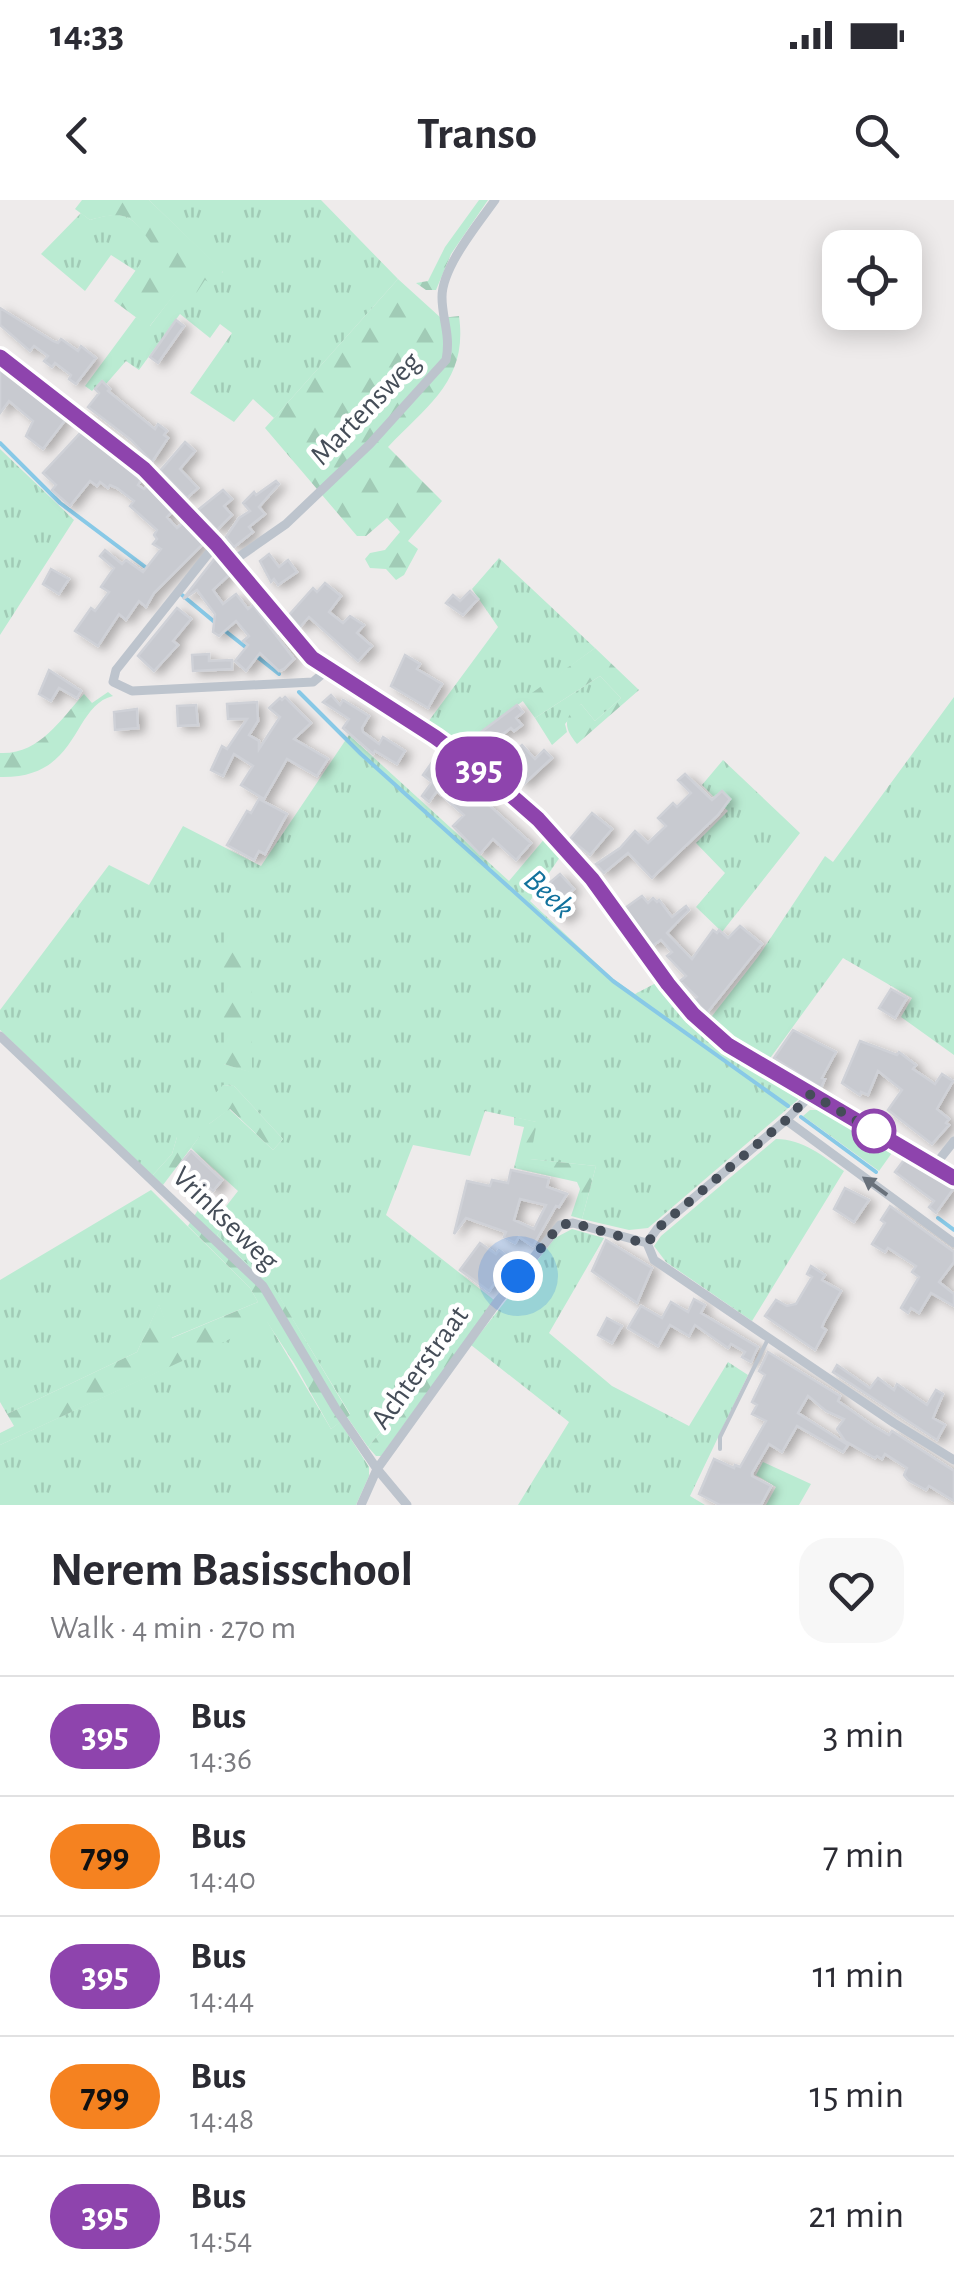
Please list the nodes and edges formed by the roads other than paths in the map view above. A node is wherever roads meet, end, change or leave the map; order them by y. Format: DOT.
graph roads {
  1 [pos="495,200"];
  2 [pos="0,357"];
  3 [pos="216,544"];
  4 [pos="230,563"];
  5 [pos="327,670"];
  6 [pos="0,1036"];
  7 [pos="811,1094"];
  8 [pos="786,1120"];
  9 [pos="954,1141"];
  10 [pos="935,1166"];
  11 [pos="954,1178"];
  12 [pos="954,1243"];
  13 [pos="647,1244"];
  14 [pos="770,1336"];
  15 [pos="720,1449"];
  16 [pos="954,1460"];
  17 [pos="377,1469"];
  18 [pos="361,1505"];
  19 [pos="407,1505"];
  1 -- 4 [label="street, Martensweg"];
  2 -- 3 [label="street"];
  3 -- 4 [label="street"];
  3 -- 5 [label="street"];
  4 -- 5 [label="street"];
  5 -- 7 [label="street"];
  6 -- 17 [label="street, Vrinkseweg"];
  7 -- 8 [label="street"];
  7 -- 10 [label="street"];
  12 -- 8 [label="street, one-way"];
  8 -- 13 [label="street"];
  9 -- 10 [label="street"];
  10 -- 11 [label="street"];
  13 -- 14 [label="street, Achterstraat"];
  13 -- 17 [label="street, Achterstraat"];
  14 -- 15 [label="lane"];
  14 -- 16 [label="street, Achterstraat"];
  17 -- 18 [label="street"];
  17 -- 19 [label="street, Vrinkseweg"];
}
